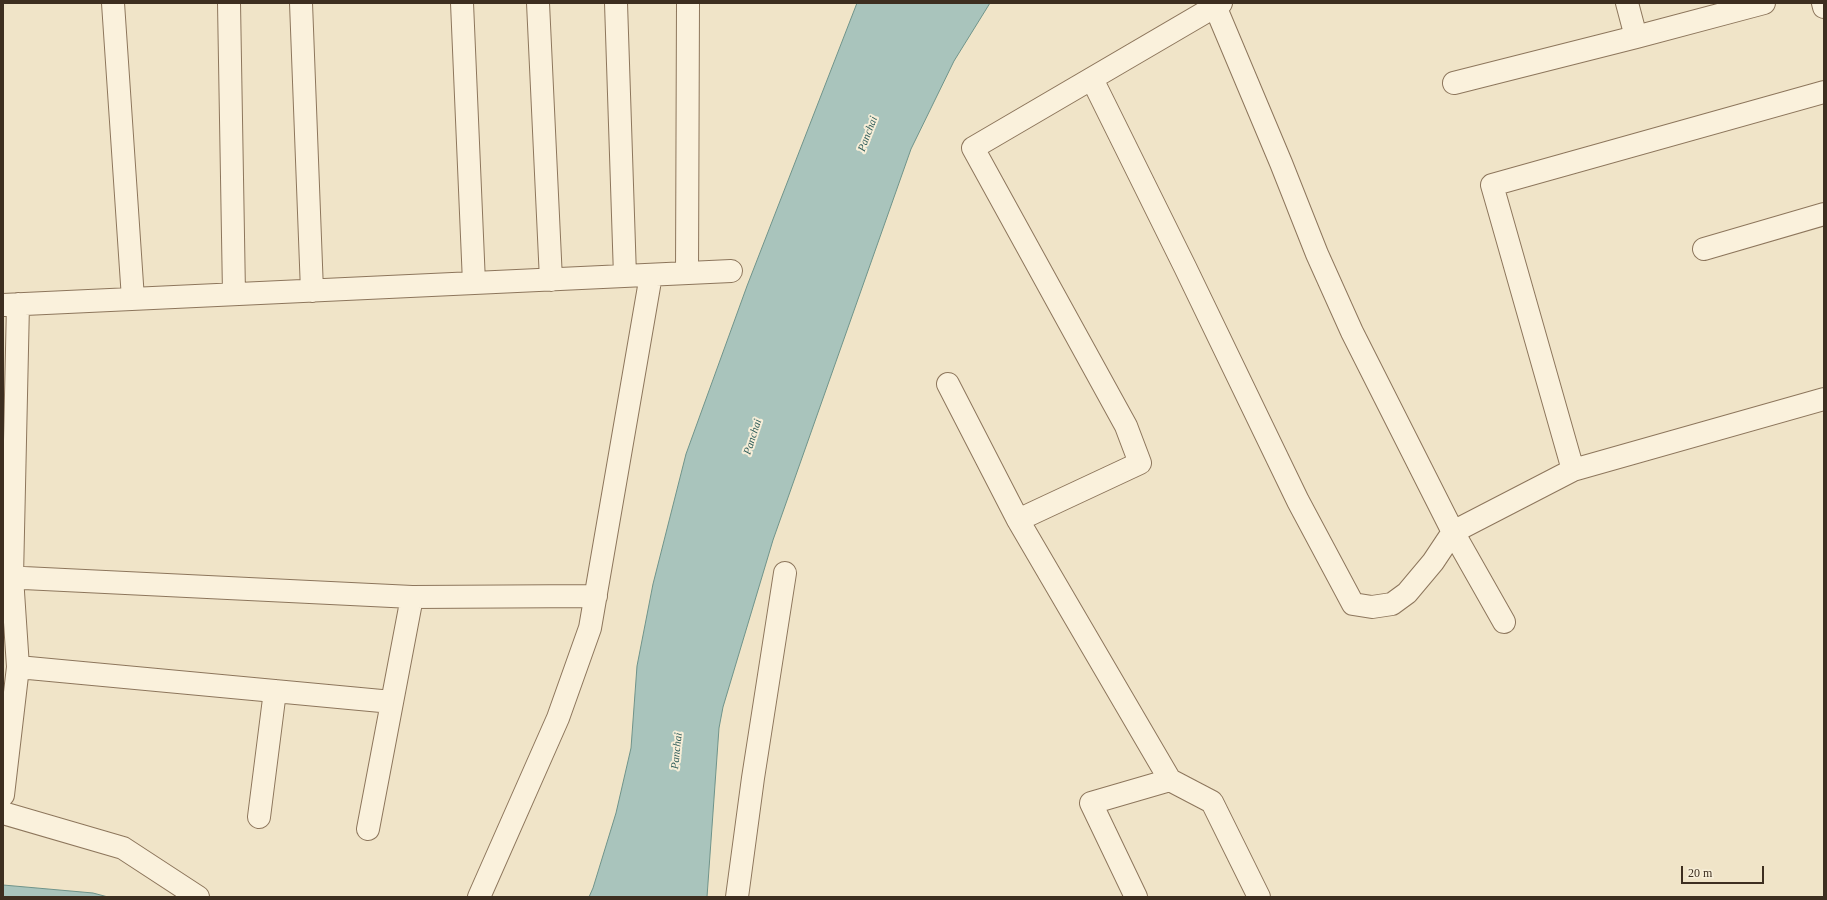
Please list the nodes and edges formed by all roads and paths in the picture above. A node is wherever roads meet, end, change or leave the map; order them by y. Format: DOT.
graph roads {
  1 [pos="113,3"];
  2 [pos="229,3"];
  3 [pos="301,3"];
  4 [pos="462,3"];
  5 [pos="538,3"];
  6 [pos="616,3"];
  7 [pos="688,3"];
  8 [pos="1627,3"];
  9 [pos="1764,3"];
  10 [pos="1822,3"];
  11 [pos="1218,5"];
  12 [pos="1824,7"];
  13 [pos="1636,37"];
  14 [pos="1092,79"];
  15 [pos="1454,83"];
  16 [pos="1824,92"];
  17 [pos="1824,214"];
  18 [pos="1704,249"];
  19 [pos="731,271"];
  20 [pos="687,273"];
  21 [pos="651,275"];
  22 [pos="625,276"];
  23 [pos="551,280"];
  24 [pos="474,283"];
  25 [pos="312,291"];
  26 [pos="234,294"];
  27 [pos="133,299"];
  28 [pos="10,305"];
  29 [pos="948,384"];
  30 [pos="1824,399"];
  31 [pos="1573,470"];
  32 [pos="8,492"];
  33 [pos="1018,520"];
  34 [pos="1454,532"];
  35 [pos="785,573"];
  36 [pos="7,577"];
  37 [pos="596,596"];
  38 [pos="412,597"];
  39 [pos="1504,622"];
  40 [pos="18,666"];
  41 [pos="275,690"];
  42 [pos="392,702"];
  43 [pos="1170,780"];
  44 [pos="3,795"];
  45 [pos="3,813"];
  46 [pos="259,817"];
  47 [pos="368,829"];
  48 [pos="198,897"];
  49 [pos="479,897"];
  50 [pos="737,897"];
  51 [pos="1136,897"];
  52 [pos="1259,897"];
  1 -- 27 [label="street"];
  2 -- 26 [label="street"];
  3 -- 25 [label="street"];
  4 -- 24 [label="street"];
  5 -- 23 [label="street"];
  6 -- 22 [label="street"];
  7 -- 20 [label="street"];
  8 -- 13 [label="street"];
  9 -- 13 [label="street"];
  10 -- 12 [label="street"];
  11 -- 14 [label="street"];
  11 -- 34 [label="street"];
  13 -- 15 [label="street"];
  14 -- 33 [label="street"];
  14 -- 34 [label="street"];
  16 -- 31 [label="street"];
  17 -- 18 [label="street"];
  19 -- 20 [label="street"];
  20 -- 21 [label="street"];
  21 -- 22 [label="street"];
  21 -- 37 [label="street"];
  22 -- 23 [label="street"];
  23 -- 24 [label="street"];
  24 -- 25 [label="street"];
  25 -- 26 [label="street"];
  26 -- 27 [label="street"];
  27 -- 28 [label="street"];
  28 -- 32 [label="street"];
  29 -- 33 [label="street"];
  30 -- 31 [label="street"];
  31 -- 34 [label="street"];
  32 -- 36 [label="street"];
  33 -- 43 [label="street"];
  34 -- 39 [label="street"];
  35 -- 50 [label="street"];
  36 -- 38 [label="street"];
  36 -- 40 [label="street"];
  37 -- 38 [label="street"];
  37 -- 49 [label="street"];
  38 -- 42 [label="street"];
  40 -- 41 [label="street"];
  40 -- 44 [label="street"];
  41 -- 42 [label="street"];
  41 -- 46 [label="street"];
  42 -- 47 [label="street"];
  43 -- 51 [label="street"];
  43 -- 52 [label="street"];
  45 -- 48 [label="street"];
}
